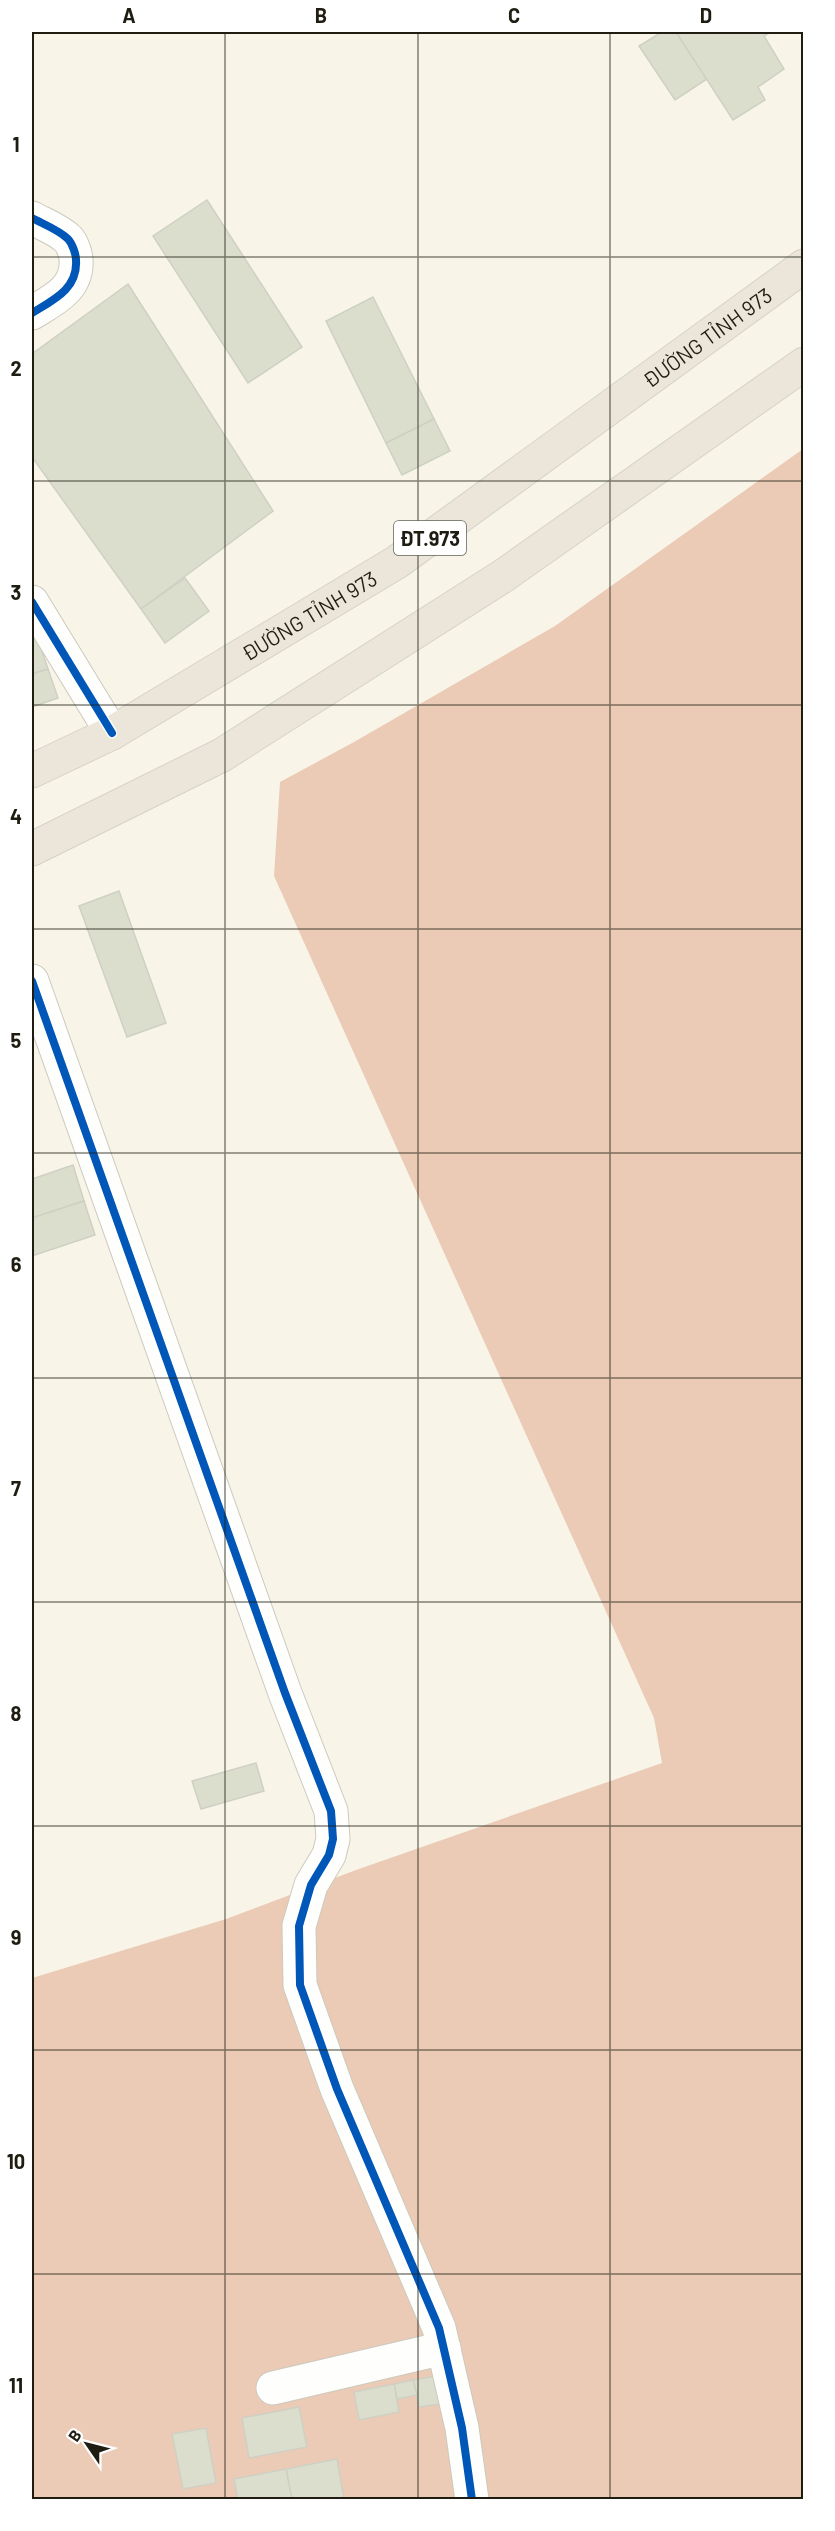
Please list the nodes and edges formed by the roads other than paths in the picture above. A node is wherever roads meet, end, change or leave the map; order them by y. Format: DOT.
graph roads {
  1 [pos="32,218"];
  2 [pos="804,266"];
  3 [pos="32,313"];
  4 [pos="804,364"];
  5 [pos="32,602"];
  6 [pos="112,733"];
  7 [pos="32,771"];
  8 [pos="32,849"];
  9 [pos="32,981"];
  10 [pos="444,2348"];
  11 [pos="273,2388"];
  12 [pos="472,2499"];
  1 -- 3 [label="street"];
  2 -- 6 [label="main road, ĐƯỜNG TỈNH 973 / ĐT.973"];
  4 -- 8 [label="main road"];
  5 -- 6 [label="street"];
  6 -- 7 [label="main road, ĐƯỜNG TỈNH 973 / ĐT.973"];
  9 -- 10 [label="street"];
  10 -- 11 [label="street"];
  10 -- 12 [label="street"];
}
